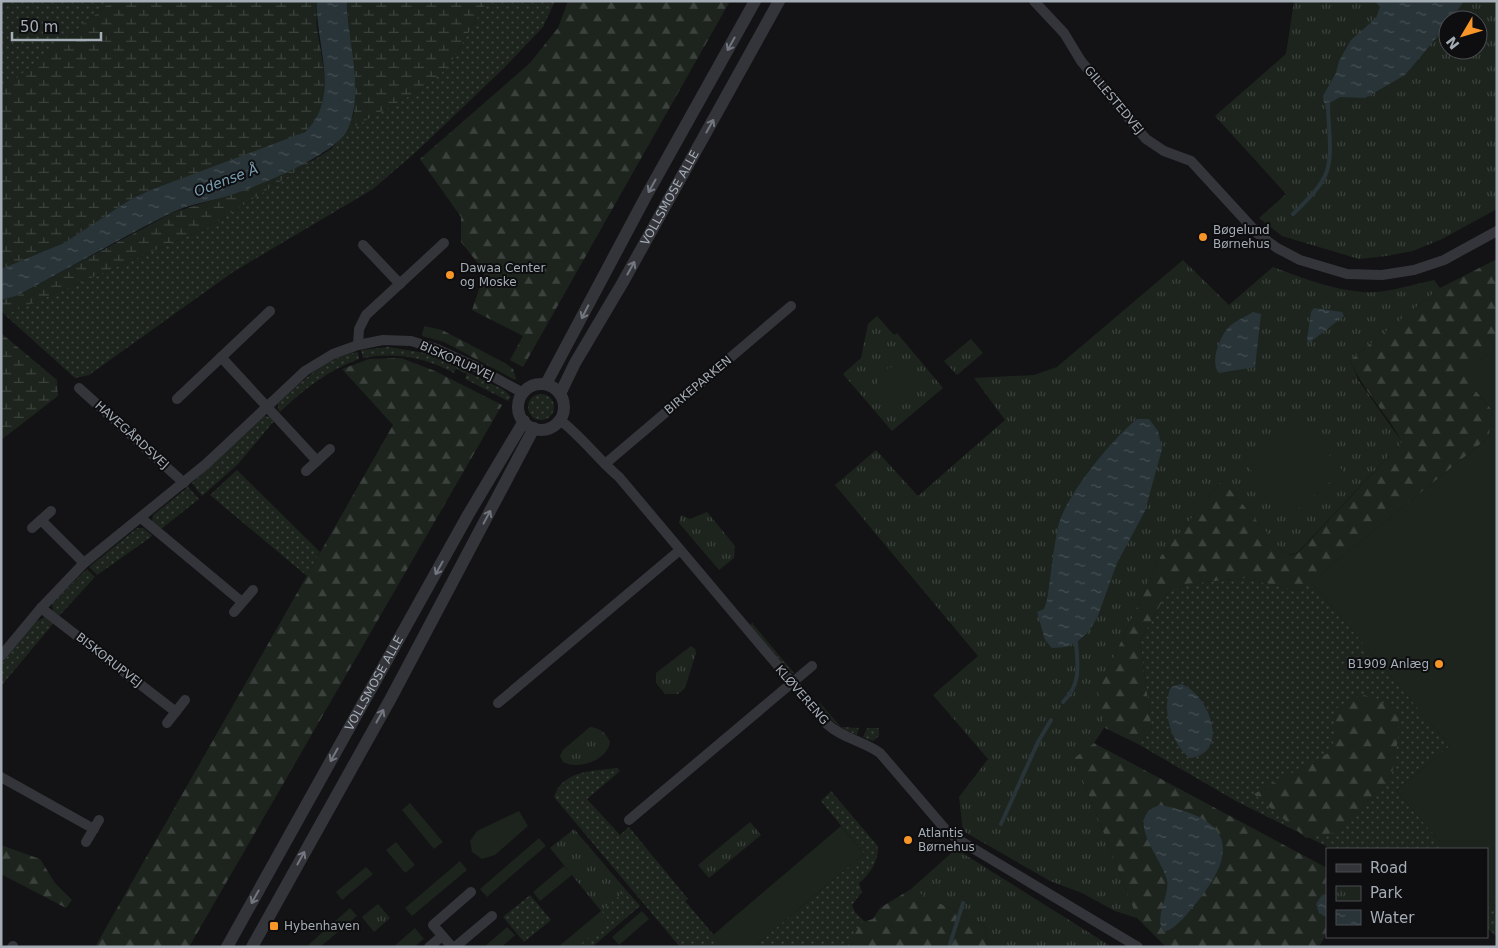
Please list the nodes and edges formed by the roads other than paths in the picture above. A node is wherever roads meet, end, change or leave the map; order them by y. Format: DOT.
graph roads {
  1 [pos="755,1"];
  2 [pos="779,1"];
  3 [pos="1034,1"];
  4 [pos="1497,231"];
  5 [pos="444,243"];
  6 [pos="363,244"];
  7 [pos="400,284"];
  8 [pos="791,306"];
  9 [pos="270,311"];
  10 [pos="358,344"];
  11 [pos="221,357"];
  12 [pos="546,384"];
  13 [pos="78,388"];
  14 [pos="523,393"];
  15 [pos="560,394"];
  16 [pos="177,399"];
  17 [pos="267,407"];
  18 [pos="560,420"];
  19 [pos="529,425"];
  20 [pos="330,449"];
  21 [pos="318,460"];
  22 [pos="605,464"];
  23 [pos="306,471"];
  24 [pos="184,482"];
  25 [pos="51,511"];
  26 [pos="141,518"];
  27 [pos="41,520"];
  28 [pos="32,528"];
  29 [pos="680,550"];
  30 [pos="84,564"];
  31 [pos="252,590"];
  32 [pos="242,602"];
  33 [pos="42,608"];
  34 [pos="234,612"];
  35 [pos="1,656"];
  36 [pos="812,666"];
  37 [pos="791,683"];
  38 [pos="185,700"];
  39 [pos="498,703"];
  40 [pos="176,712"];
  41 [pos="167,724"];
  42 [pos="1,777"];
  43 [pos="629,820"];
  44 [pos="86,842"];
  45 [pos="471,892"];
  46 [pos="492,916"];
  47 [pos="442,936"];
  48 [pos="227,947"];
  49 [pos="252,947"];
  50 [pos="429,947"];
  51 [pos="454,947"];
  52 [pos="1138,947"];
  1 -- 12 [label="street, VOLLSMOSE ALLE, one-way"];
  15 -- 2 [label="street, VOLLSMOSE ALLE, one-way"];
  3 -- 4 [label="street, GILLESTEDVEJ"];
  5 -- 7 [label="street"];
  6 -- 7 [label="street"];
  7 -- 10 [label="street"];
  8 -- 22 [label="street, BIRKEPARKEN"];
  9 -- 11 [label="street"];
  10 -- 14 [label="street, BISKORUPVEJ"];
  10 -- 17 [label="street, BISKORUPVEJ"];
  11 -- 16 [label="street"];
  11 -- 17 [label="street"];
  12 -- 14 [label="street"];
  12 -- 15 [label="street"];
  13 -- 24 [label="street, HAVEGÅRDSVEJ"];
  14 -- 19 [label="street"];
  15 -- 18 [label="street"];
  17 -- 21 [label="street"];
  17 -- 24 [label="street, BISKORUPVEJ"];
  18 -- 19 [label="street"];
  18 -- 22 [label="street, KLØVERENG"];
  19 -- 48 [label="street, VOLLSMOSE ALLE, one-way"];
  49 -- 19 [label="street, VOLLSMOSE ALLE, one-way"];
  20 -- 21 [label="street"];
  21 -- 23 [label="street"];
  22 -- 29 [label="street, KLØVERENG"];
  24 -- 26 [label="street, BISKORUPVEJ"];
  25 -- 27 [label="street"];
  26 -- 30 [label="street, BISKORUPVEJ"];
  26 -- 32 [label="street"];
  27 -- 28 [label="street"];
  27 -- 30 [label="street"];
  29 -- 37 [label="street, KLØVERENG"];
  29 -- 39 [label="street"];
  30 -- 33 [label="street, BISKORUPVEJ"];
  31 -- 32 [label="street"];
  32 -- 34 [label="street"];
  33 -- 35 [label="street, BISKORUPVEJ"];
  33 -- 40 [label="street, BISKORUPVEJ"];
  36 -- 37 [label="street"];
  37 -- 43 [label="street"];
  37 -- 52 [label="street, KLØVERENG"];
  38 -- 40 [label="street"];
  40 -- 41 [label="street"];
  42 -- 44 [label="street"];
  45 -- 47 [label="street"];
  46 -- 51 [label="street"];
  47 -- 50 [label="street"];
  47 -- 51 [label="street"];
}
